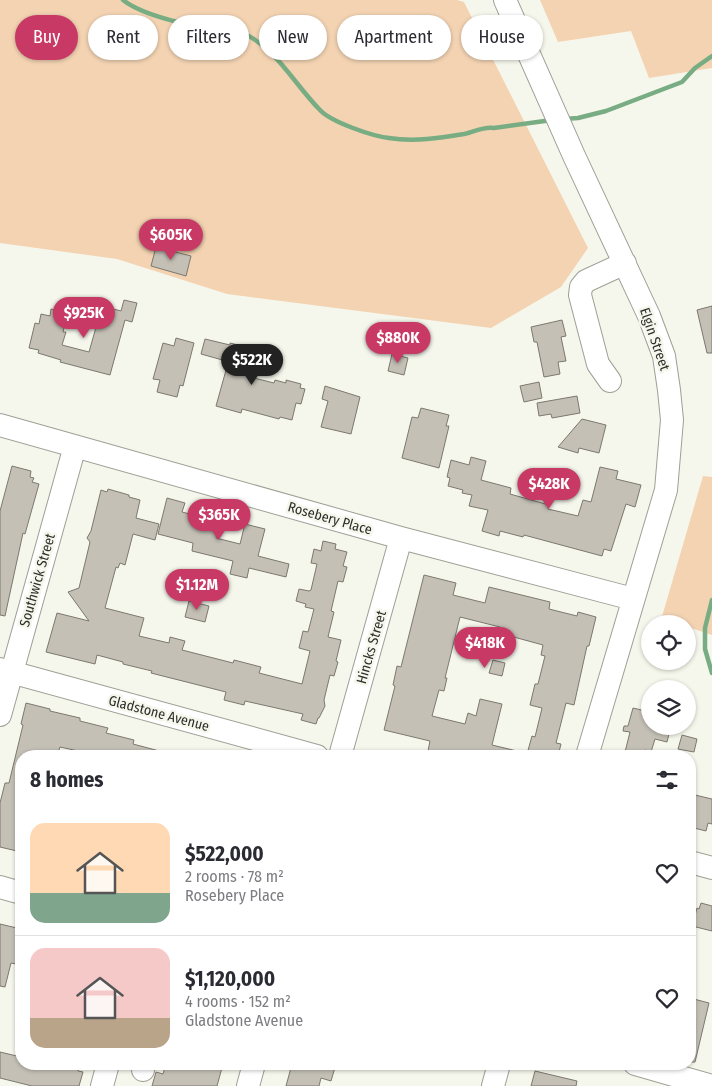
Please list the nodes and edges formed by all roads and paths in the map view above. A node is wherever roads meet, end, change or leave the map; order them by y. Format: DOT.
graph roads {
  1 [pos="505,0"];
  2 [pos="624,263"];
  3 [pos="610,381"];
  4 [pos="0,425"];
  5 [pos="75,446"];
  6 [pos="402,538"];
  7 [pos="633,599"];
  8 [pos="6,671"];
  9 [pos="0,715"];
  10 [pos="295,750"];
  11 [pos="342,750"];
  12 [pos="589,750"];
  13 [pos="696,864"];
  14 [pos="712,868"];
  15 [pos="0,887"];
  16 [pos="15,891"];
  17 [pos="106,1070"];
  18 [pos="252,1070"];
  19 [pos="497,1070"];
  20 [pos="656,1070"];
  21 [pos="102,1086"];
  22 [pos="248,1086"];
  23 [pos="493,1086"];
  24 [pos="712,1086"];
  1 -- 2 [label="street, Elgin Street"];
  2 -- 3 [label="street"];
  2 -- 7 [label="street, Elgin Street"];
  4 -- 5 [label="street, Rosebery Place"];
  5 -- 6 [label="street, Rosebery Place"];
  5 -- 8 [label="street, Southwick Street"];
  6 -- 7 [label="street, Rosebery Place"];
  6 -- 11 [label="street, Hincks Street"];
  7 -- 12 [label="street, Elgin Street"];
  8 -- 9 [label="street, Southwick Street"];
  8 -- 10 [label="street, Gladstone Avenue"];
  13 -- 14 [label="street"];
  15 -- 16 [label="street"];
  17 -- 21 [label="street"];
  18 -- 22 [label="street"];
  19 -- 23 [label="street"];
  20 -- 24 [label="street"];
}
